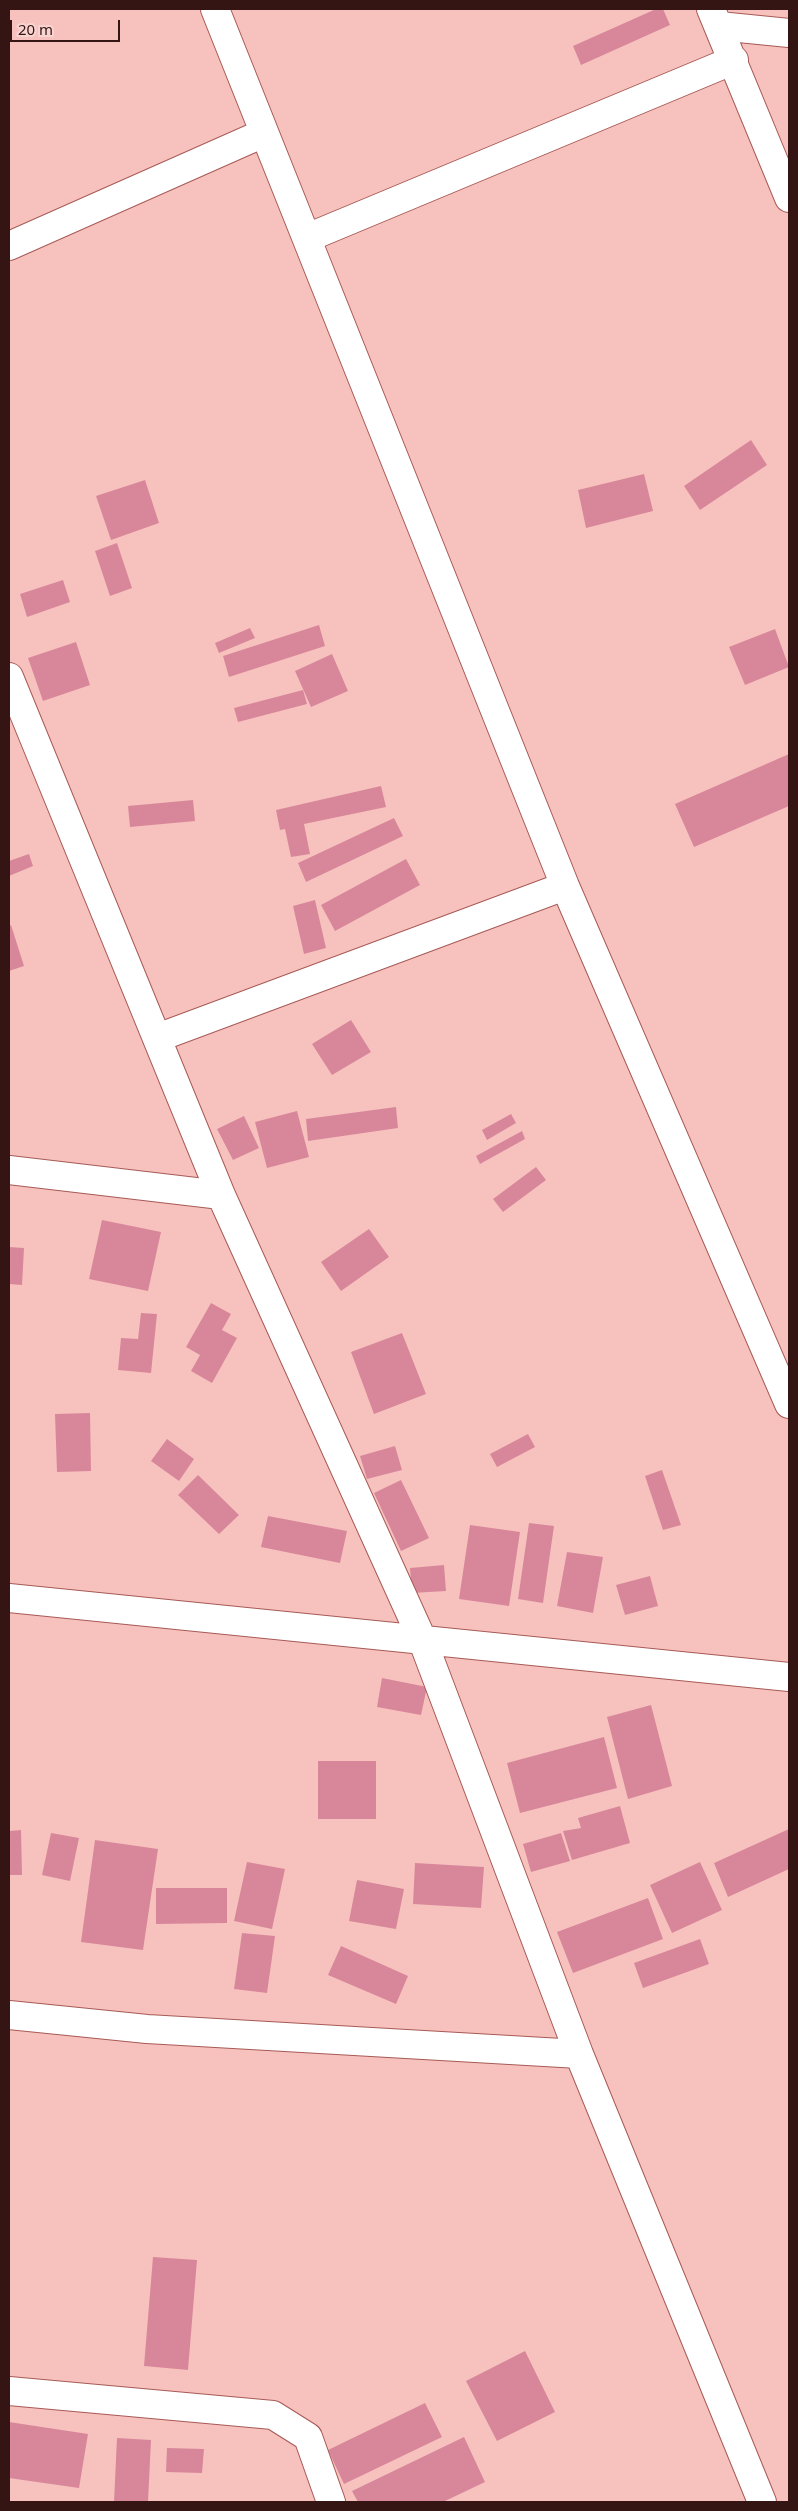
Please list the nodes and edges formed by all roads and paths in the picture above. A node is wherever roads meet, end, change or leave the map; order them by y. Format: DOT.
graph roads {
  1 [pos="215,9"];
  2 [pos="715,17"];
  3 [pos="789,33"];
  4 [pos="734,60"];
  5 [pos="264,133"];
  6 [pos="789,198"];
  7 [pos="308,238"];
  8 [pos="9,246"];
  9 [pos="9,677"];
  10 [pos="566,886"];
  11 [pos="157,1038"];
  12 [pos="9,1170"];
  13 [pos="221,1195"];
  14 [pos="789,1404"];
  15 [pos="9,1598"];
  16 [pos="422,1639"];
  17 [pos="789,1677"];
  18 [pos="9,2014"];
  19 [pos="579,2054"];
  20 [pos="9,2391"];
  21 [pos="331,2502"];
  22 [pos="762,2502"];
  1 -- 5 [label="street"];
  2 -- 3 [label="street"];
  2 -- 4 [label="street"];
  4 -- 6 [label="street"];
  4 -- 7 [label="street"];
  5 -- 7 [label="street"];
  5 -- 8 [label="street"];
  7 -- 10 [label="street"];
  9 -- 11 [label="street"];
  10 -- 11 [label="street"];
  10 -- 14 [label="street"];
  11 -- 13 [label="street"];
  12 -- 13 [label="street"];
  13 -- 16 [label="street"];
  15 -- 16 [label="street"];
  16 -- 17 [label="street"];
  16 -- 19 [label="street"];
  18 -- 19 [label="street"];
  19 -- 22 [label="street"];
  20 -- 21 [label="street"];
}
